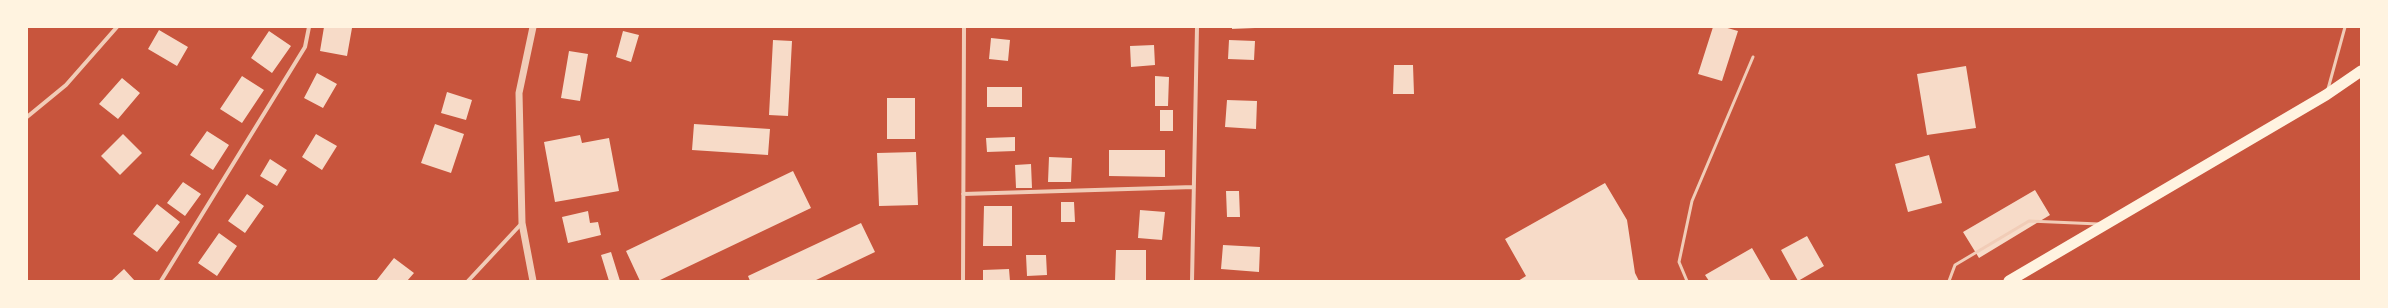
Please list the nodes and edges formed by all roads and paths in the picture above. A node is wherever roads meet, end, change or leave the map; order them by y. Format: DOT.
graph roads {
  1 [pos="117,27"];
  2 [pos="310,27"];
  3 [pos="533,27"];
  4 [pos="964,27"];
  5 [pos="1197,27"];
  6 [pos="2345,27"];
  7 [pos="1753,57"];
  8 [pos="2361,71"];
  9 [pos="2326,95"];
  10 [pos="27,117"];
  11 [pos="1194,187"];
  12 [pos="963,194"];
  13 [pos="522,223"];
  14 [pos="2105,224"];
  15 [pos="161,281"];
  16 [pos="468,281"];
  17 [pos="533,281"];
  18 [pos="963,281"];
  19 [pos="1192,281"];
  20 [pos="1687,281"];
  21 [pos="1949,281"];
  22 [pos="2009,281"];
  1 -- 10 [label="street"];
  2 -- 15 [label="street"];
  3 -- 13 [label="street"];
  4 -- 12 [label="street"];
  5 -- 11 [label="street"];
  6 -- 9 [label="lane"];
  7 -- 20 [label="lane"];
  8 -- 9 [label="highway"];
  9 -- 14 [label="highway"];
  11 -- 12 [label="street"];
  11 -- 19 [label="street"];
  12 -- 18 [label="street"];
  13 -- 16 [label="street"];
  13 -- 17 [label="street"];
  14 -- 21 [label="lane"];
  14 -- 22 [label="highway"];
}
